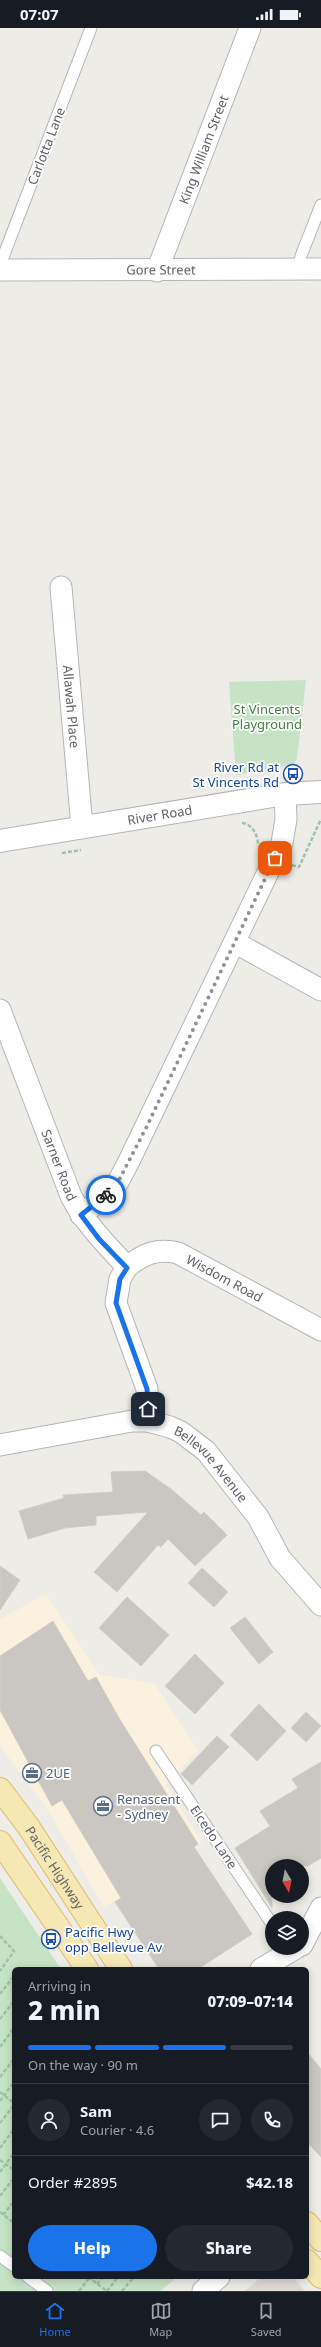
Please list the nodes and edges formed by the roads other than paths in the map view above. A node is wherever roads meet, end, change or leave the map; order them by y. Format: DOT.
graph roads {
  1 [pos="91,28"];
  2 [pos="250,28"];
  3 [pos="321,205"];
  4 [pos="0,265"];
  5 [pos="299,269"];
  6 [pos="321,269"];
  7 [pos="0,270"];
  8 [pos="157,270"];
  9 [pos="61,587"];
  10 [pos="321,792"];
  11 [pos="285,794"];
  12 [pos="82,827"];
  13 [pos="0,841"];
  14 [pos="236,943"];
  15 [pos="321,990"];
  16 [pos="0,1010"];
  17 [pos="81,1215"];
  18 [pos="127,1268"];
  19 [pos="321,1330"];
  20 [pos="148,1421"];
  21 [pos="0,1445"];
  22 [pos="321,1605"];
  23 [pos="156,1751"];
  24 [pos="0,1789"];
  25 [pos="0,1842"];
  26 [pos="321,1908"];
  27 [pos="265,1914"];
  28 [pos="309,1926"];
  29 [pos="283,1955"];
  30 [pos="86,1967"];
  31 [pos="120,1967"];
  32 [pos="264,1967"];
  33 [pos="309,2225"];
  34 [pos="321,2240"];
  35 [pos="0,2256"];
  36 [pos="309,2263"];
  37 [pos="12,2265"];
  38 [pos="321,2276"];
  39 [pos="31,2279"];
  40 [pos="217,2279"];
  41 [pos="47,2291"];
  42 [pos="203,2291"];
  1 -- 4 [label="lane, Carlotta Lane"];
  2 -- 8 [label="street, King William Street"];
  3 -- 5 [label="lane"];
  5 -- 6 [label="street, Gore Street"];
  5 -- 8 [label="street, Gore Street"];
  7 -- 8 [label="street, Gore Street"];
  9 -- 12 [label="street, Allawah Place"];
  10 -- 11 [label="main road, River Road"];
  11 -- 12 [label="main road, River Road"];
  11 -- 14 [label="street"];
  12 -- 13 [label="main road, River Road"];
  14 -- 15 [label="street"];
  14 -- 17 [label="street"];
  16 -- 17 [label="street, Sarner Road"];
  17 -- 18 [label="street, Sarner Road"];
  18 -- 19 [label="street, Wisdom Road"];
  18 -- 20 [label="street"];
  20 -- 21 [label="street, Bellevue Avenue"];
  20 -- 22 [label="street, Bellevue Avenue"];
  23 -- 27 [label="lane, Elcedo Lane"];
  24 -- 31 [label="main road, Pacific Highway"];
  25 -- 30 [label="main road"];
  26 -- 28 [label="street"];
  29 -- 32 [label="street"];
  33 -- 34 [label="main road"];
  35 -- 37 [label="lane"];
  36 -- 38 [label="main road"];
  39 -- 41 [label="lane"];
  40 -- 42 [label="street"];
}
